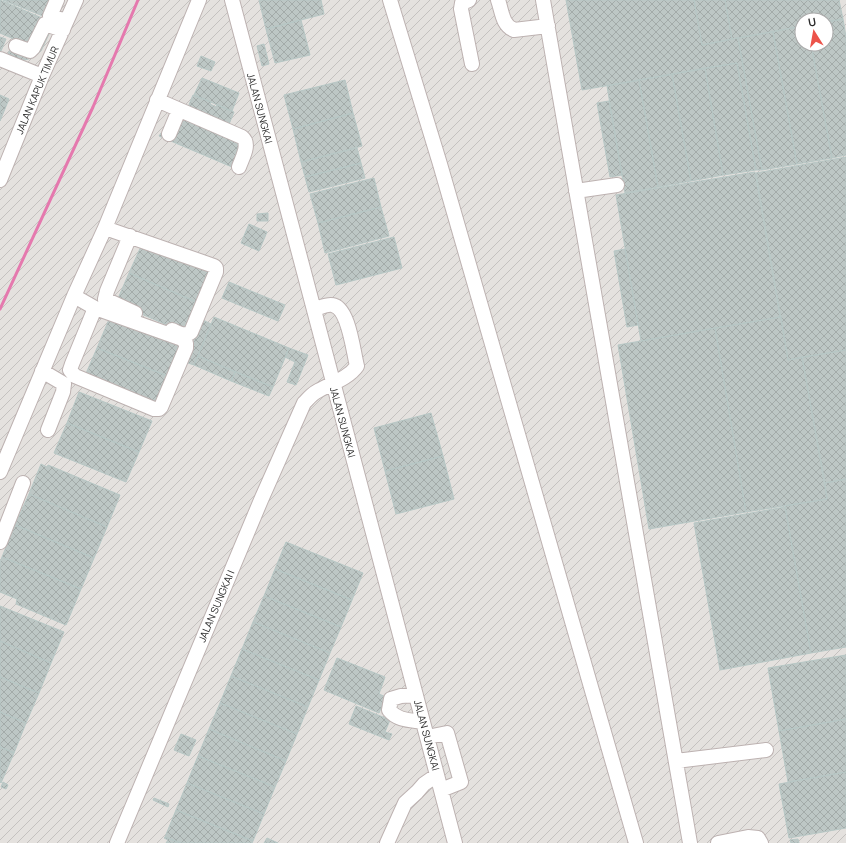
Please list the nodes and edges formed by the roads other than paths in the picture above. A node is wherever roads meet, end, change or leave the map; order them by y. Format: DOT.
graph roads {
  1 [pos="57,0"];
  2 [pos="76,0"];
  3 [pos="199,0"];
  4 [pos="232,0"];
  5 [pos="390,0"];
  6 [pos="469,0"];
  7 [pos="498,0"];
  8 [pos="543,0"];
  9 [pos="65,26"];
  10 [pos="548,26"];
  11 [pos="16,46"];
  12 [pos="0,59"];
  13 [pos="472,64"];
  14 [pos="42,76"];
  15 [pos="157,100"];
  16 [pos="179,110"];
  17 [pos="169,134"];
  18 [pos="3,164"];
  19 [pos="239,167"];
  20 [pos="0,180"];
  21 [pos="617,185"];
  22 [pos="576,191"];
  23 [pos="105,228"];
  24 [pos="130,236"];
  25 [pos="74,296"];
  26 [pos="95,308"];
  27 [pos="314,309"];
  28 [pos="42,371"];
  29 [pos="333,383"];
  30 [pos="48,430"];
  31 [pos="0,472"];
  32 [pos="23,483"];
  33 [pos="4,521"];
  34 [pos="0,542"];
  35 [pos="416,694"];
  36 [pos="423,722"];
  37 [pos="427,737"];
  38 [pos="766,750"];
  39 [pos="676,760"];
  40 [pos="438,775"];
  41 [pos="441,790"];
  42 [pos="117,843"];
  43 [pos="387,843"];
  44 [pos="455,843"];
  45 [pos="636,843"];
  46 [pos="690,843"];
  47 [pos="718,843"];
  48 [pos="761,843"];
  1 -- 9 [label="street"];
  2 -- 9 [label="street, JALAN KAPUK TIMUR"];
  3 -- 15 [label="street"];
  4 -- 27 [label="street, JALAN SUNGKAI"];
  5 -- 45 [label="street"];
  6 -- 13 [label="street"];
  7 -- 10 [label="street"];
  8 -- 10 [label="street"];
  9 -- 11 [label="street"];
  9 -- 14 [label="street, JALAN KAPUK TIMUR"];
  10 -- 22 [label="street"];
  12 -- 14 [label="street"];
  14 -- 18 [label="street, JALAN KAPUK TIMUR"];
  15 -- 16 [label="street"];
  15 -- 23 [label="street"];
  16 -- 17 [label="street"];
  16 -- 19 [label="street"];
  18 -- 20 [label="street, JALAN KAPUK TIMUR"];
  21 -- 22 [label="street"];
  22 -- 39 [label="street"];
  23 -- 24 [label="street"];
  23 -- 25 [label="street"];
  24 -- 24 [label="street"];
  25 -- 26 [label="street"];
  25 -- 28 [label="street"];
  26 -- 26 [label="street"];
  27 -- 29 [label="street, JALAN SUNGKAI"];
  27 -- 29 [label="street, JALAN SUNGKAI I"];
  28 -- 30 [label="street"];
  28 -- 31 [label="street"];
  29 -- 35 [label="street, JALAN SUNGKAI"];
  29 -- 42 [label="street, JALAN SUNGKAI I"];
  32 -- 33 [label="street"];
  33 -- 34 [label="street"];
  35 -- 36 [label="street, JALAN SUNGKAI"];
  35 -- 36 [label="street"];
  36 -- 37 [label="street, JALAN SUNGKAI"];
  37 -- 40 [label="street, JALAN SUNGKAI"];
  37 -- 41 [label="street"];
  38 -- 39 [label="street"];
  39 -- 46 [label="street"];
  40 -- 41 [label="street, JALAN SUNGKAI"];
  40 -- 43 [label="street"];
  41 -- 44 [label="street, JALAN SUNGKAI"];
  47 -- 48 [label="street"];
}
